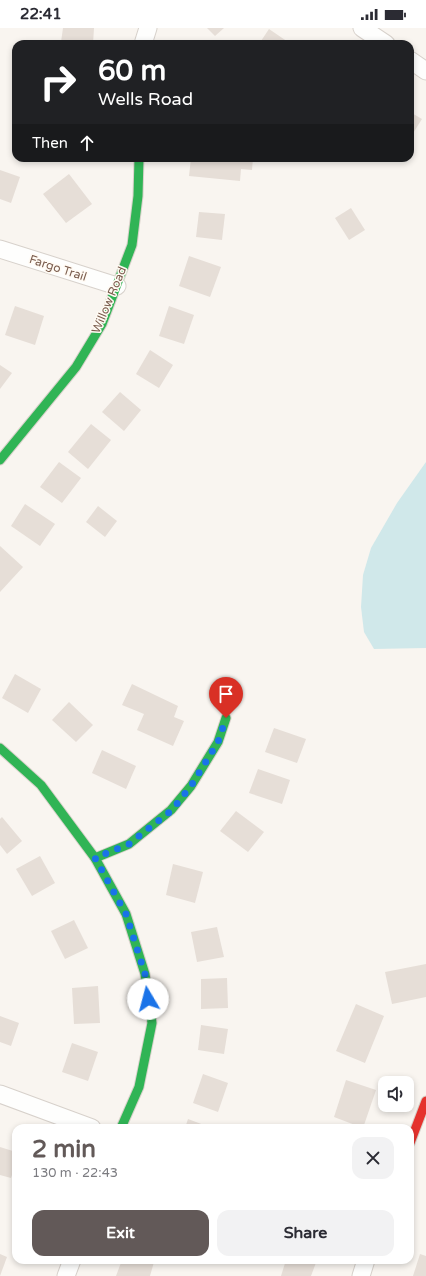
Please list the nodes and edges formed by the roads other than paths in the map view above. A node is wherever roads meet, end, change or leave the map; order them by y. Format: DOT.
graph roads {
  1 [pos="148,28"];
  2 [pos="362,28"];
  3 [pos="145,40"];
  4 [pos="380,40"];
  5 [pos="414,63"];
  6 [pos="426,71"];
  7 [pos="139,162"];
  8 [pos="0,249"];
  9 [pos="117,286"];
  10 [pos="0,460"];
  11 [pos="226,718"];
  12 [pos="0,748"];
  13 [pos="95,858"];
  14 [pos="0,1094"];
  15 [pos="426,1100"];
  16 [pos="81,1124"];
  17 [pos="123,1124"];
  18 [pos="414,1132"];
  19 [pos="70,1264"];
  20 [pos="364,1264"];
  21 [pos="66,1276"];
  22 [pos="360,1276"];
  1 -- 3 [label="street"];
  2 -- 4 [label="street"];
  5 -- 6 [label="street"];
  7 -- 9 [label="street, Willow Road"];
  8 -- 9 [label="street, Fargo Trail"];
  9 -- 10 [label="street, Willow Road"];
  11 -- 13 [label="street"];
  12 -- 13 [label="street"];
  13 -- 17 [label="street"];
  14 -- 16 [label="street"];
  15 -- 18 [label="street"];
  19 -- 21 [label="street"];
  20 -- 22 [label="street"];
}
